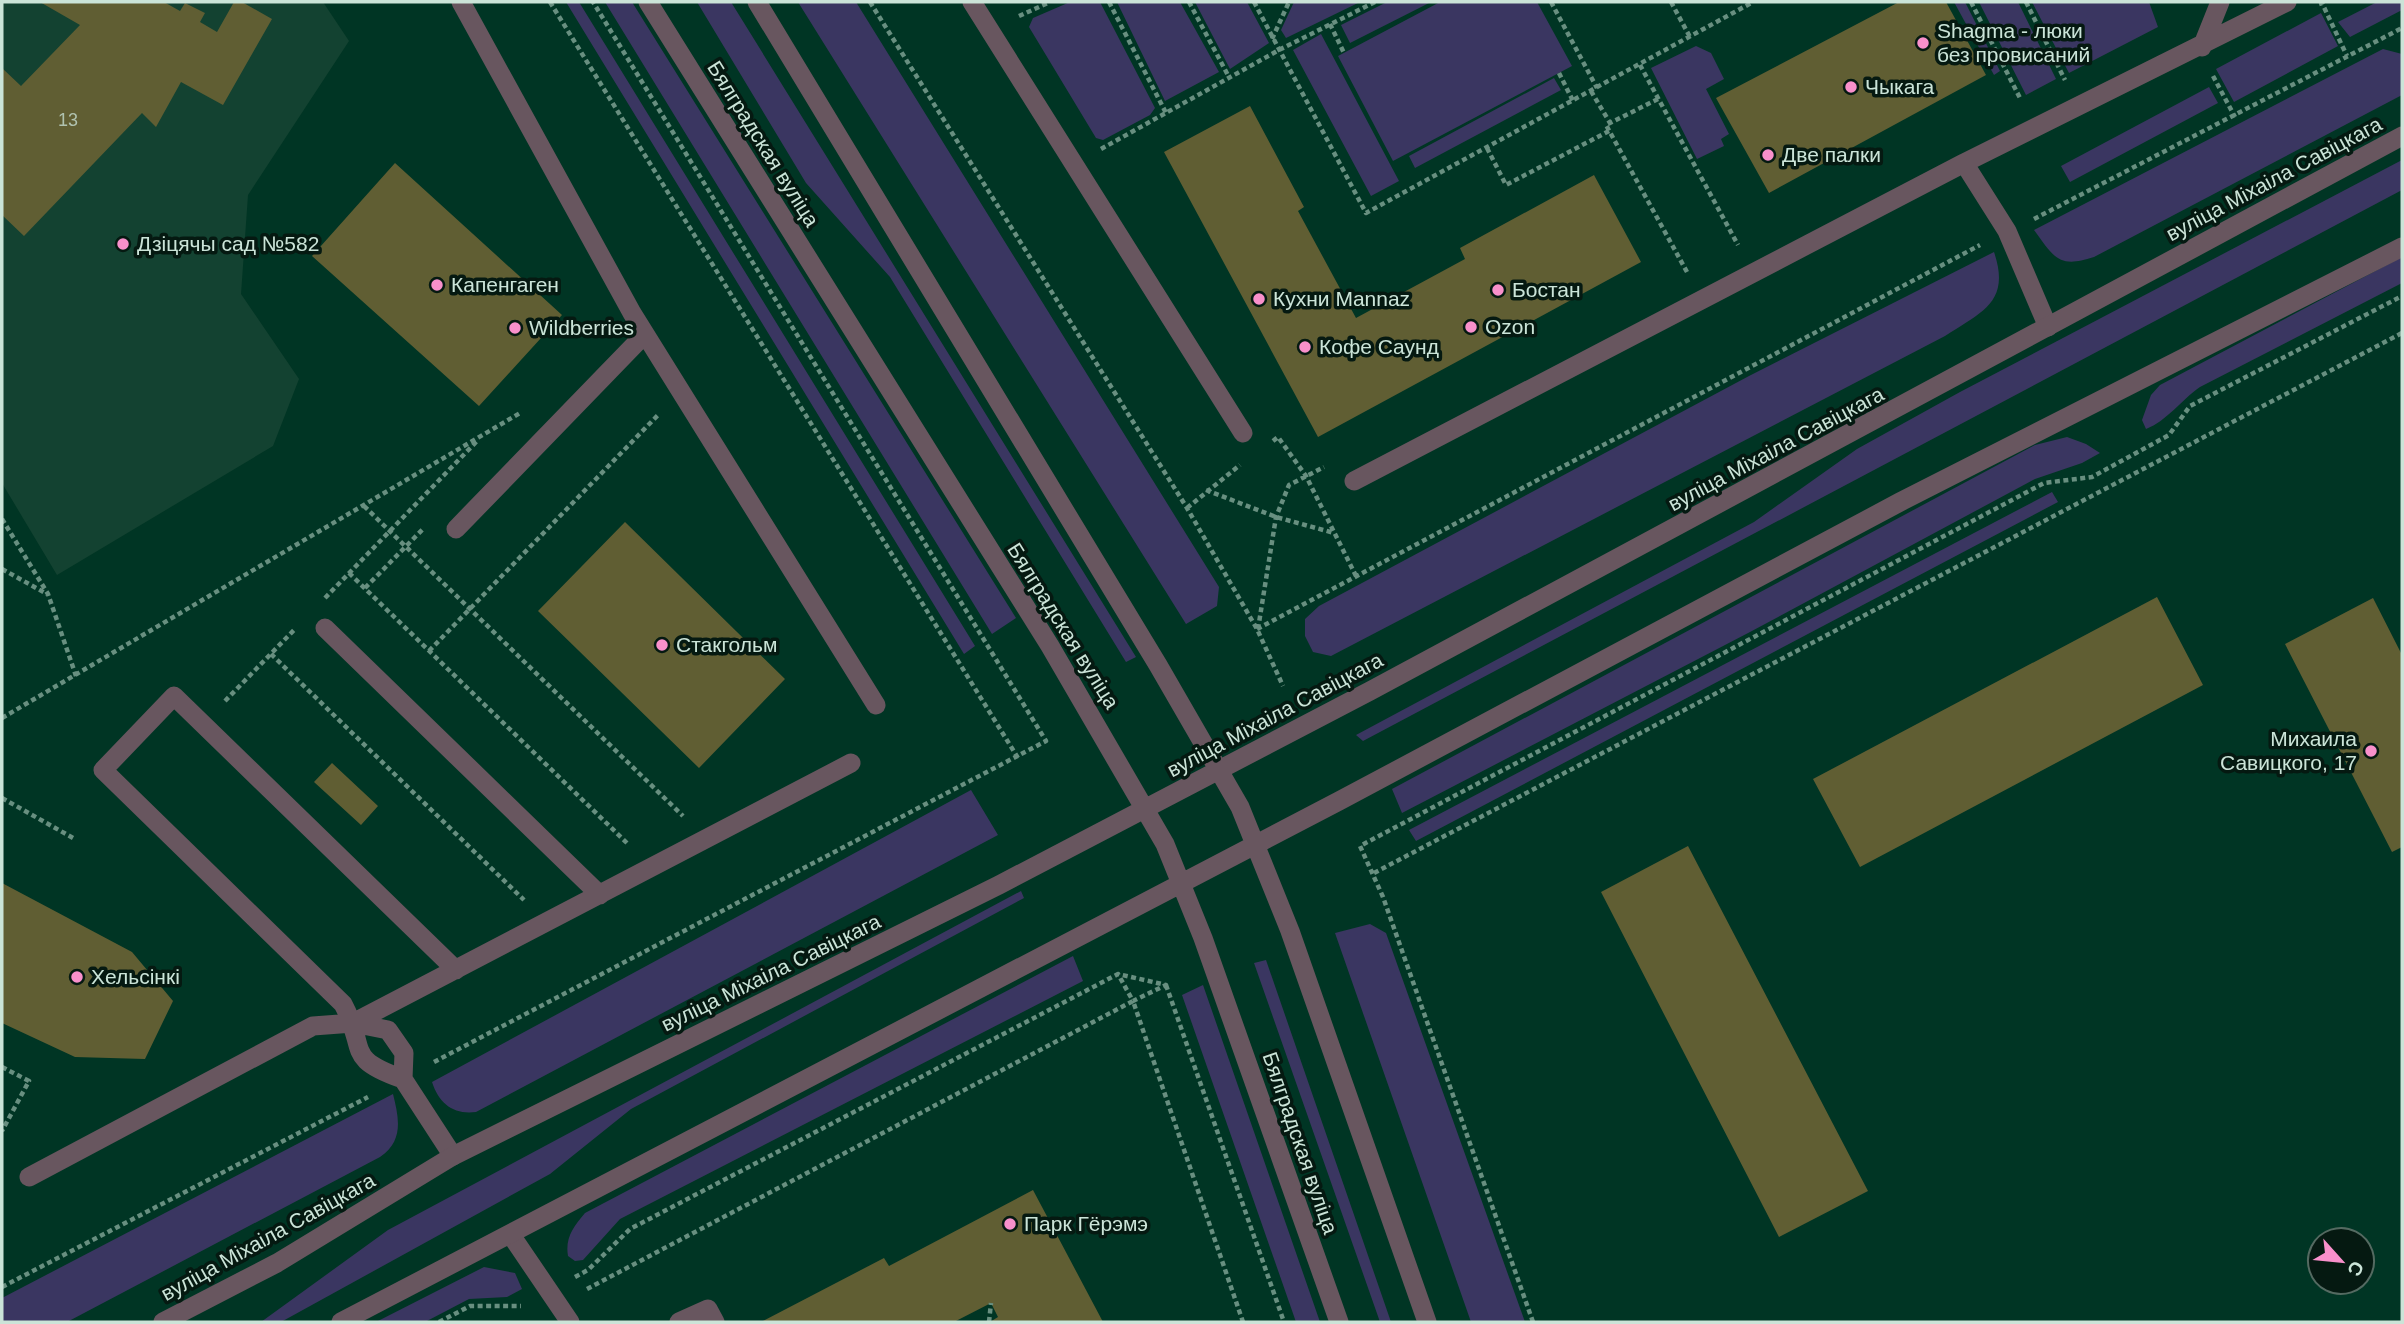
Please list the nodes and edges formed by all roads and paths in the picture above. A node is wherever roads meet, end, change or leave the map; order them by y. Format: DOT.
graph roads {
  1 [pos="461,2"];
  2 [pos="550,2"];
  3 [pos="593,2"];
  4 [pos="648,2"];
  5 [pos="757,2"];
  6 [pos="870,2"];
  7 [pos="972,2"];
  8 [pos="1050,2"];
  9 [pos="1109,2"];
  10 [pos="1189,2"];
  11 [pos="1254,2"];
  12 [pos="1289,2"];
  13 [pos="1375,2"];
  14 [pos="1551,2"];
  15 [pos="1671,2"];
  16 [pos="1753,2"];
  17 [pos="2026,2"];
  18 [pos="2220,2"];
  19 [pos="2287,2"];
  20 [pos="1017,17"];
  21 [pos="1330,24"];
  22 [pos="2402,28"];
  23 [pos="1690,37"];
  24 [pos="1272,39"];
  25 [pos="2202,47"];
  26 [pos="1279,50"];
  27 [pos="1345,53"];
  28 [pos="1640,65"];
  29 [pos="1559,73"];
  30 [pos="2078,76"];
  31 [pos="1230,79"];
  32 [pos="1594,89"];
  33 [pos="1658,99"];
  34 [pos="1573,100"];
  35 [pos="1166,113"];
  36 [pos="1610,123"];
  37 [pos="1609,131"];
  38 [pos="2402,136"];
  39 [pos="1487,148"];
  40 [pos="1106,162"];
  41 [pos="1964,163"];
  42 [pos="2007,231"];
  43 [pos="2402,247"];
  44 [pos="1742,252"];
  45 [pos="1691,279"];
  46 [pos="2402,296"];
  47 [pos="2048,327"];
  48 [pos="2402,332"];
  49 [pos="645,334"];
  50 [pos="681,391"];
  51 [pos="523,411"];
  52 [pos="1271,426"];
  53 [pos="1243,433"];
  54 [pos="482,436"];
  55 [pos="1278,438"];
  56 [pos="1268,445"];
  57 [pos="1247,460"];
  58 [pos="1354,481"];
  59 [pos="1205,490"];
  60 [pos="364,506"];
  61 [pos="1186,508"];
  62 [pos="1276,517"];
  63 [pos="2,519"];
  64 [pos="456,529"];
  65 [pos="389,531"];
  66 [pos="1334,533"];
  67 [pos="2,569"];
  68 [pos="349,573"];
  69 [pos="1356,576"];
  70 [pos="48,594"];
  71 [pos="323,600"];
  72 [pos="470,609"];
  73 [pos="297,627"];
  74 [pos="325,628"];
  75 [pos="1257,629"];
  76 [pos="429,651"];
  77 [pos="271,654"];
  78 [pos="76,676"];
  79 [pos="1283,686"];
  80 [pos="876,705"];
  81 [pos="2,718"];
  82 [pos="203,724"];
  83 [pos="1018,758"];
  84 [pos="851,763"];
  85 [pos="1220,770"];
  86 [pos="2,798"];
  87 [pos="1146,808"];
  88 [pos="73,838"];
  89 [pos="706,839"];
  90 [pos="1256,845"];
  91 [pos="652,867"];
  92 [pos="1374,873"];
  93 [pos="1182,883"];
  94 [pos="600,895"];
  95 [pos="548,922"];
  96 [pos="456,970"];
  97 [pos="1118,974"];
  98 [pos="1166,985"];
  99 [pos="1133,1002"];
  100 [pos="353,1023"];
  101 [pos="2,1067"];
  102 [pos="403,1079"];
  103 [pos="2,1131"];
  104 [pos="453,1156"];
  105 [pos="29,1177"];
  106 [pos="511,1235"];
  107 [pos="2,1287"];
  108 [pos="554,1297"];
  109 [pos="991,1303"];
  110 [pos="163,1322"];
  111 [pos="341,1322"];
  112 [pos="439,1322"];
  113 [pos="570,1322"];
  114 [pos="679,1322"];
  115 [pos="715,1322"];
  116 [pos="989,1322"];
  117 [pos="1243,1322"];
  118 [pos="1283,1322"];
  119 [pos="1339,1322"];
  120 [pos="1427,1322"];
  121 [pos="1533,1322"];
  1 -- 49 [label="street"];
  2 -- 83 [label="path"];
  3 -- 83 [label="path"];
  4 -- 87 [label="street, Бялградская вуліца"];
  5 -- 85 [label="street"];
  6 -- 61 [label="path"];
  7 -- 53 [label="street"];
  8 -- 20 [label="path"];
  9 -- 35 [label="path"];
  10 -- 31 [label="path"];
  11 -- 24 [label="path"];
  12 -- 24 [label="path"];
  13 -- 21 [label="path"];
  14 -- 32 [label="path"];
  15 -- 23 [label="path"];
  16 -- 23 [label="path"];
  17 -- 30 [label="path"];
  18 -- 25 [label="street"];
  19 -- 25 [label="street"];
  21 -- 26 [label="path"];
  21 -- 27 [label="path"];
  22 -- 42 [label="path"];
  23 -- 28 [label="path"];
  24 -- 26 [label="path"];
  25 -- 41 [label="street"];
  26 -- 31 [label="path"];
  26 -- 39 [label="path"];
  28 -- 32 [label="path"];
  28 -- 33 [label="path"];
  29 -- 34 [label="path"];
  31 -- 35 [label="path"];
  32 -- 34 [label="path"];
  32 -- 36 [label="path"];
  33 -- 36 [label="path"];
  33 -- 44 [label="path"];
  34 -- 39 [label="path"];
  35 -- 40 [label="path"];
  36 -- 37 [label="path"];
  37 -- 39 [label="path"];
  37 -- 45 [label="path"];
  38 -- 47 [label="street, вуліца Міхаіла Савіцкага"];
  41 -- 42 [label="street"];
  41 -- 58 [label="street"];
  42 -- 47 [label="street"];
  42 -- 69 [label="path"];
  43 -- 90 [label="street"];
  46 -- 92 [label="path"];
  47 -- 85 [label="street, вуліца Міхаіла Савіцкага"];
  48 -- 92 [label="path"];
  49 -- 50 [label="street"];
  49 -- 64 [label="street"];
  50 -- 72 [label="path"];
  50 -- 80 [label="street"];
  51 -- 54 [label="path"];
  52 -- 55 [label="path"];
  54 -- 60 [label="path"];
  54 -- 65 [label="path"];
  55 -- 56 [label="path"];
  55 -- 66 [label="path"];
  57 -- 59 [label="path"];
  59 -- 61 [label="path"];
  59 -- 62 [label="path"];
  60 -- 65 [label="path"];
  60 -- 78 [label="path"];
  61 -- 75 [label="path"];
  62 -- 66 [label="path"];
  62 -- 75 [label="path"];
  63 -- 70 [label="path"];
  65 -- 68 [label="path"];
  65 -- 72 [label="path"];
  66 -- 69 [label="path"];
  67 -- 70 [label="path"];
  68 -- 71 [label="path"];
  68 -- 76 [label="path"];
  69 -- 75 [label="path"];
  70 -- 78 [label="path"];
  72 -- 76 [label="path"];
  72 -- 89 [label="path"];
  73 -- 77 [label="path"];
  74 -- 94 [label="street"];
  75 -- 79 [label="path"];
  76 -- 91 [label="path"];
  77 -- 82 [label="path"];
  77 -- 95 [label="path"];
  78 -- 81 [label="path"];
  82 -- 96 [label="street"];
  82 -- 100 [label="street"];
  83 -- 102 [label="path"];
  84 -- 89 [label="street"];
  85 -- 87 [label="street, вуліца Міхаіла Савіцкага"];
  85 -- 90 [label="street"];
  86 -- 88 [label="path"];
  87 -- 93 [label="street, Бялградская вуліца"];
  87 -- 104 [label="street, вуліца Міхаіла Савіцкага"];
  89 -- 91 [label="street"];
  90 -- 93 [label="street"];
  90 -- 120 [label="street"];
  91 -- 94 [label="street"];
  92 -- 121 [label="path"];
  93 -- 106 [label="street"];
  93 -- 119 [label="street, Бялградская вуліца"];
  94 -- 95 [label="street"];
  95 -- 96 [label="street"];
  96 -- 100 [label="street"];
  97 -- 98 [label="path"];
  97 -- 99 [label="path"];
  97 -- 108 [label="path"];
  98 -- 99 [label="path"];
  98 -- 118 [label="path"];
  99 -- 108 [label="path"];
  99 -- 117 [label="path"];
  100 -- 102 [label="street"];
  100 -- 102 [label="street"];
  100 -- 105 [label="street"];
  101 -- 103 [label="path"];
  102 -- 104 [label="street"];
  102 -- 107 [label="path"];
  104 -- 110 [label="street, вуліца Міхаіла Савіцкага"];
  106 -- 108 [label="street"];
  106 -- 111 [label="street"];
  108 -- 112 [label="path"];
  108 -- 113 [label="street"];
  109 -- 116 [label="path"];
  114 -- 115 [label="street"];
}
